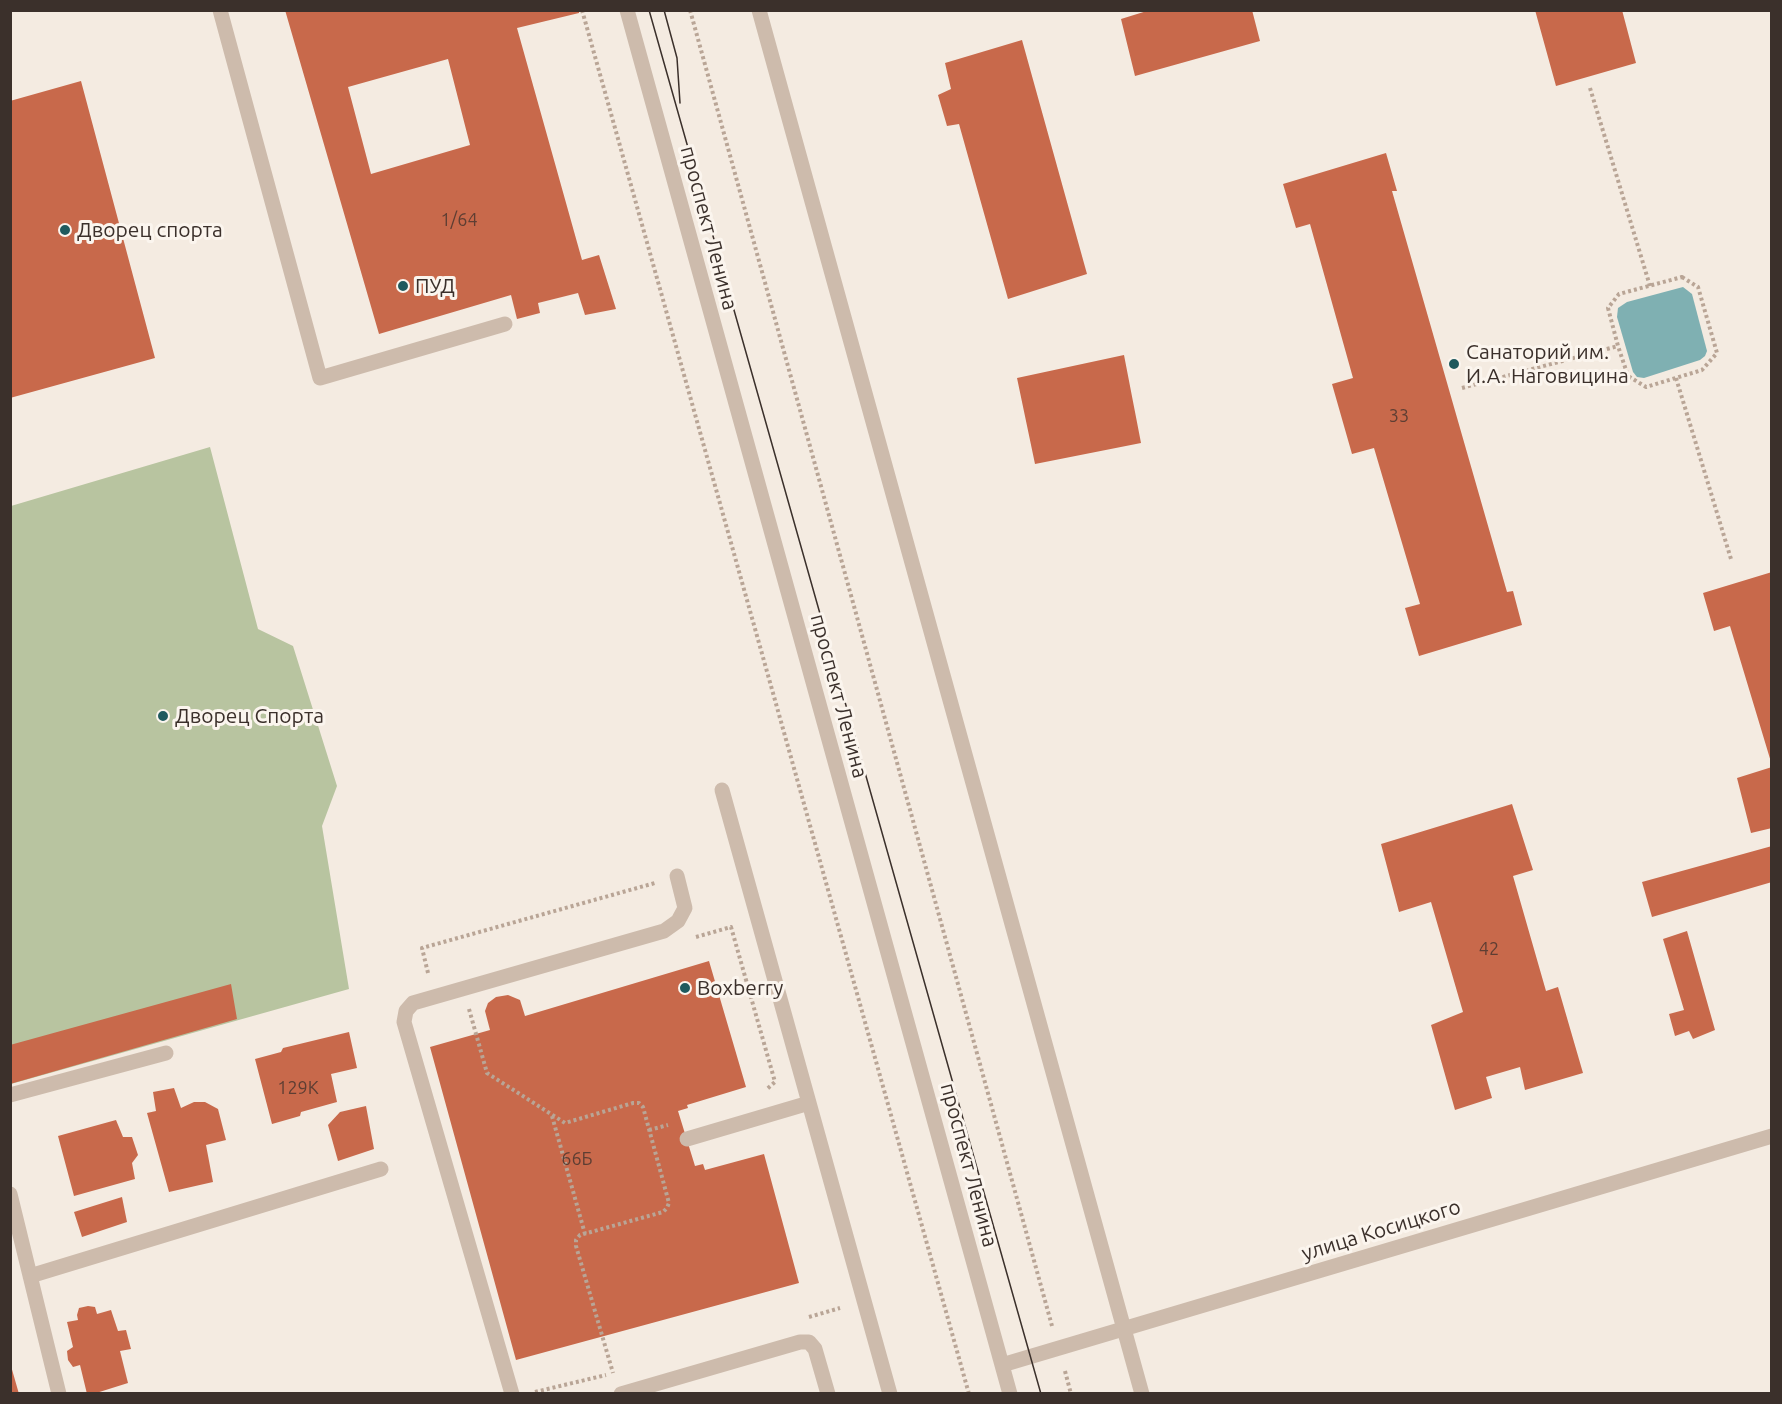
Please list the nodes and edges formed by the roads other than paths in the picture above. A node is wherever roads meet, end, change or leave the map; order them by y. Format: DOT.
graph roads {
  1 [pos="220,10"];
  2 [pos="627,10"];
  3 [pos="759,10"];
  4 [pos="505,324"];
  5 [pos="722,790"];
  6 [pos="677,876"];
  7 [pos="166,1053"];
  8 [pos="10,1095"];
  9 [pos="809,1102"];
  10 [pos="1772,1136"];
  11 [pos="687,1139"];
  12 [pos="381,1170"];
  13 [pos="10,1194"];
  14 [pos="30,1276"];
  15 [pos="1124,1329"];
  16 [pos="1002,1365"];
  17 [pos="619,1388"];
  18 [pos="59,1394"];
  19 [pos="512,1394"];
  20 [pos="828,1394"];
  21 [pos="890,1394"];
  22 [pos="1010,1394"];
  23 [pos="1142,1394"];
  1 -- 4 [label="street"];
  2 -- 16 [label="street, проспект Ленина"];
  3 -- 15 [label="street"];
  5 -- 9 [label="street"];
  6 -- 19 [label="street"];
  7 -- 8 [label="street"];
  9 -- 11 [label="street"];
  9 -- 21 [label="street"];
  10 -- 15 [label="street, улица Косицкого"];
  12 -- 14 [label="street"];
  13 -- 14 [label="street"];
  14 -- 18 [label="street"];
  15 -- 16 [label="street, улица Косицкого"];
  15 -- 23 [label="street"];
  16 -- 22 [label="street, проспект Ленина"];
  17 -- 20 [label="street"];
}
